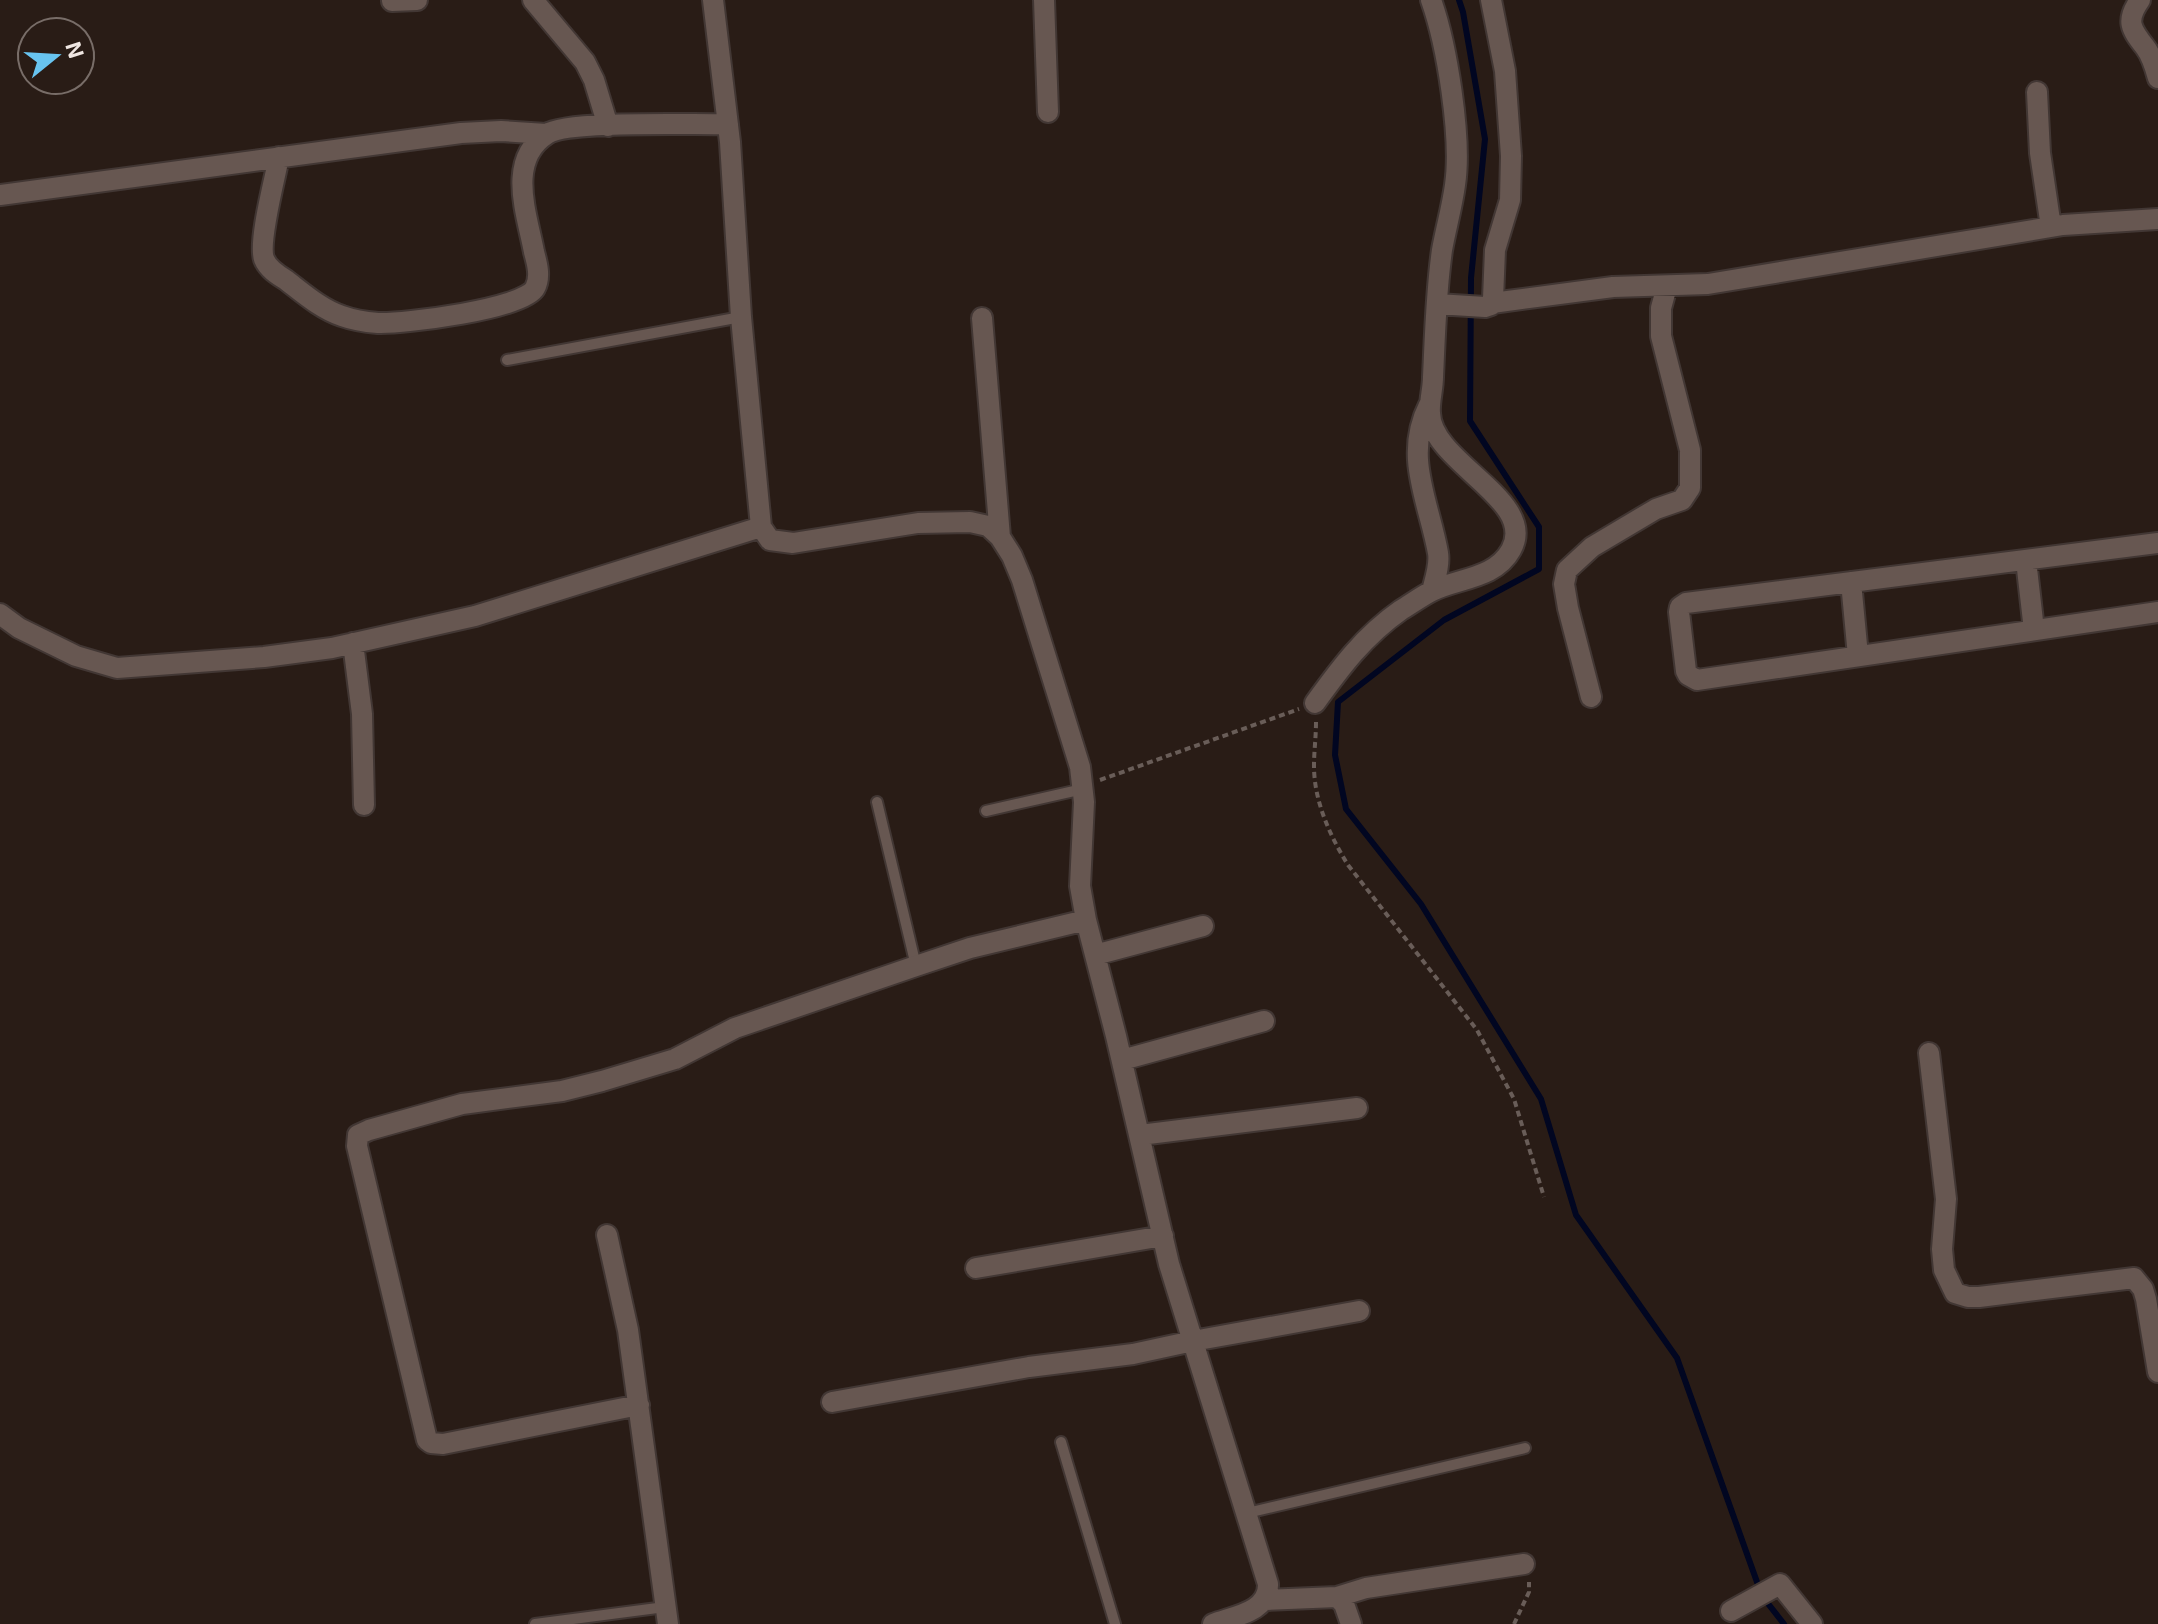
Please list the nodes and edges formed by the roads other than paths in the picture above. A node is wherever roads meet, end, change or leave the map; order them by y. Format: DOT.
graph roads {
  1 [pos="417,0"];
  2 [pos="533,0"];
  3 [pos="713,0"];
  4 [pos="1044,0"];
  5 [pos="1431,0"];
  6 [pos="1491,0"];
  7 [pos="2140,0"];
  8 [pos="392,1"];
  9 [pos="2158,78"];
  10 [pos="2037,92"];
  11 [pos="1048,112"];
  12 [pos="728,124"];
  13 [pos="608,126"];
  14 [pos="546,134"];
  15 [pos="279,157"];
  16 [pos="0,195"];
  17 [pos="2158,219"];
  18 [pos="2051,227"];
  19 [pos="1667,286"];
  20 [pos="1441,304"];
  21 [pos="1489,305"];
  22 [pos="741,317"];
  23 [pos="982,318"];
  24 [pos="507,360"];
  25 [pos="1432,397"];
  26 [pos="761,527"];
  27 [pos="1000,537"];
  28 [pos="2158,543"];
  29 [pos="2026,560"];
  30 [pos="1851,582"];
  31 [pos="1432,591"];
  32 [pos="2158,612"];
  33 [pos="0,614"];
  34 [pos="2034,630"];
  35 [pos="353,643"];
  36 [pos="1858,656"];
  37 [pos="1591,697"];
  38 [pos="1315,703"];
  39 [pos="1083,788"];
  40 [pos="877,802"];
  41 [pos="364,805"];
  42 [pos="986,811"];
  43 [pos="1086,920"];
  44 [pos="1203,926"];
  45 [pos="1095,955"];
  46 [pos="916,966"];
  47 [pos="1264,1021"];
  48 [pos="1929,1053"];
  49 [pos="1122,1060"];
  50 [pos="1357,1108"];
  51 [pos="1140,1135"];
  52 [pos="607,1235"];
  53 [pos="1163,1236"];
  54 [pos="976,1268"];
  55 [pos="1359,1311"];
  56 [pos="1193,1341"];
  57 [pos="2158,1372"];
  58 [pos="832,1402"];
  59 [pos="639,1405"];
  60 [pos="1061,1442"];
  61 [pos="1525,1448"];
  62 [pos="1247,1513"];
  63 [pos="1524,1564"];
  64 [pos="1337,1597"];
  65 [pos="1266,1600"];
  66 [pos="1736,1607"];
  67 [pos="667,1616"];
  68 [pos="535,1624"];
  69 [pos="1115,1624"];
  70 [pos="1213,1624"];
  71 [pos="1351,1624"];
  72 [pos="1812,1624"];
  1 -- 8 [label="street"];
  2 -- 13 [label="street"];
  3 -- 12 [label="street"];
  4 -- 11 [label="street"];
  5 -- 20 [label="street"];
  6 -- 21 [label="street"];
  7 -- 9 [label="street"];
  10 -- 18 [label="street"];
  12 -- 13 [label="street"];
  12 -- 22 [label="street"];
  13 -- 14 [label="street"];
  14 -- 15 [label="street"];
  14 -- 15 [label="street"];
  15 -- 16 [label="street"];
  17 -- 18 [label="street"];
  18 -- 19 [label="street"];
  19 -- 21 [label="street"];
  19 -- 37 [label="street"];
  20 -- 21 [label="street"];
  20 -- 25 [label="street"];
  22 -- 24 [label="lane"];
  22 -- 26 [label="street"];
  23 -- 27 [label="street"];
  25 -- 31 [label="street"];
  25 -- 31 [label="street"];
  26 -- 27 [label="street"];
  26 -- 35 [label="street"];
  27 -- 39 [label="street"];
  28 -- 29 [label="street"];
  29 -- 30 [label="street"];
  29 -- 34 [label="street"];
  30 -- 36 [label="street"];
  30 -- 36 [label="street"];
  31 -- 38 [label="street"];
  32 -- 34 [label="street"];
  33 -- 35 [label="street"];
  34 -- 36 [label="street"];
  35 -- 41 [label="street"];
  39 -- 42 [label="lane"];
  39 -- 43 [label="street"];
  40 -- 46 [label="lane"];
  43 -- 45 [label="street"];
  43 -- 46 [label="street"];
  44 -- 45 [label="street"];
  45 -- 49 [label="street"];
  46 -- 59 [label="street"];
  47 -- 49 [label="street"];
  48 -- 57 [label="street"];
  49 -- 51 [label="street"];
  50 -- 51 [label="street"];
  51 -- 53 [label="street"];
  52 -- 59 [label="street"];
  53 -- 54 [label="street"];
  53 -- 56 [label="street"];
  55 -- 56 [label="street"];
  56 -- 58 [label="street"];
  56 -- 62 [label="street"];
  59 -- 67 [label="street"];
  60 -- 69 [label="lane"];
  61 -- 62 [label="lane"];
  62 -- 65 [label="street"];
  63 -- 64 [label="street"];
  64 -- 65 [label="street"];
  64 -- 71 [label="street"];
  65 -- 70 [label="street"];
  66 -- 72 [label="street"];
  67 -- 68 [label="lane"];
}
